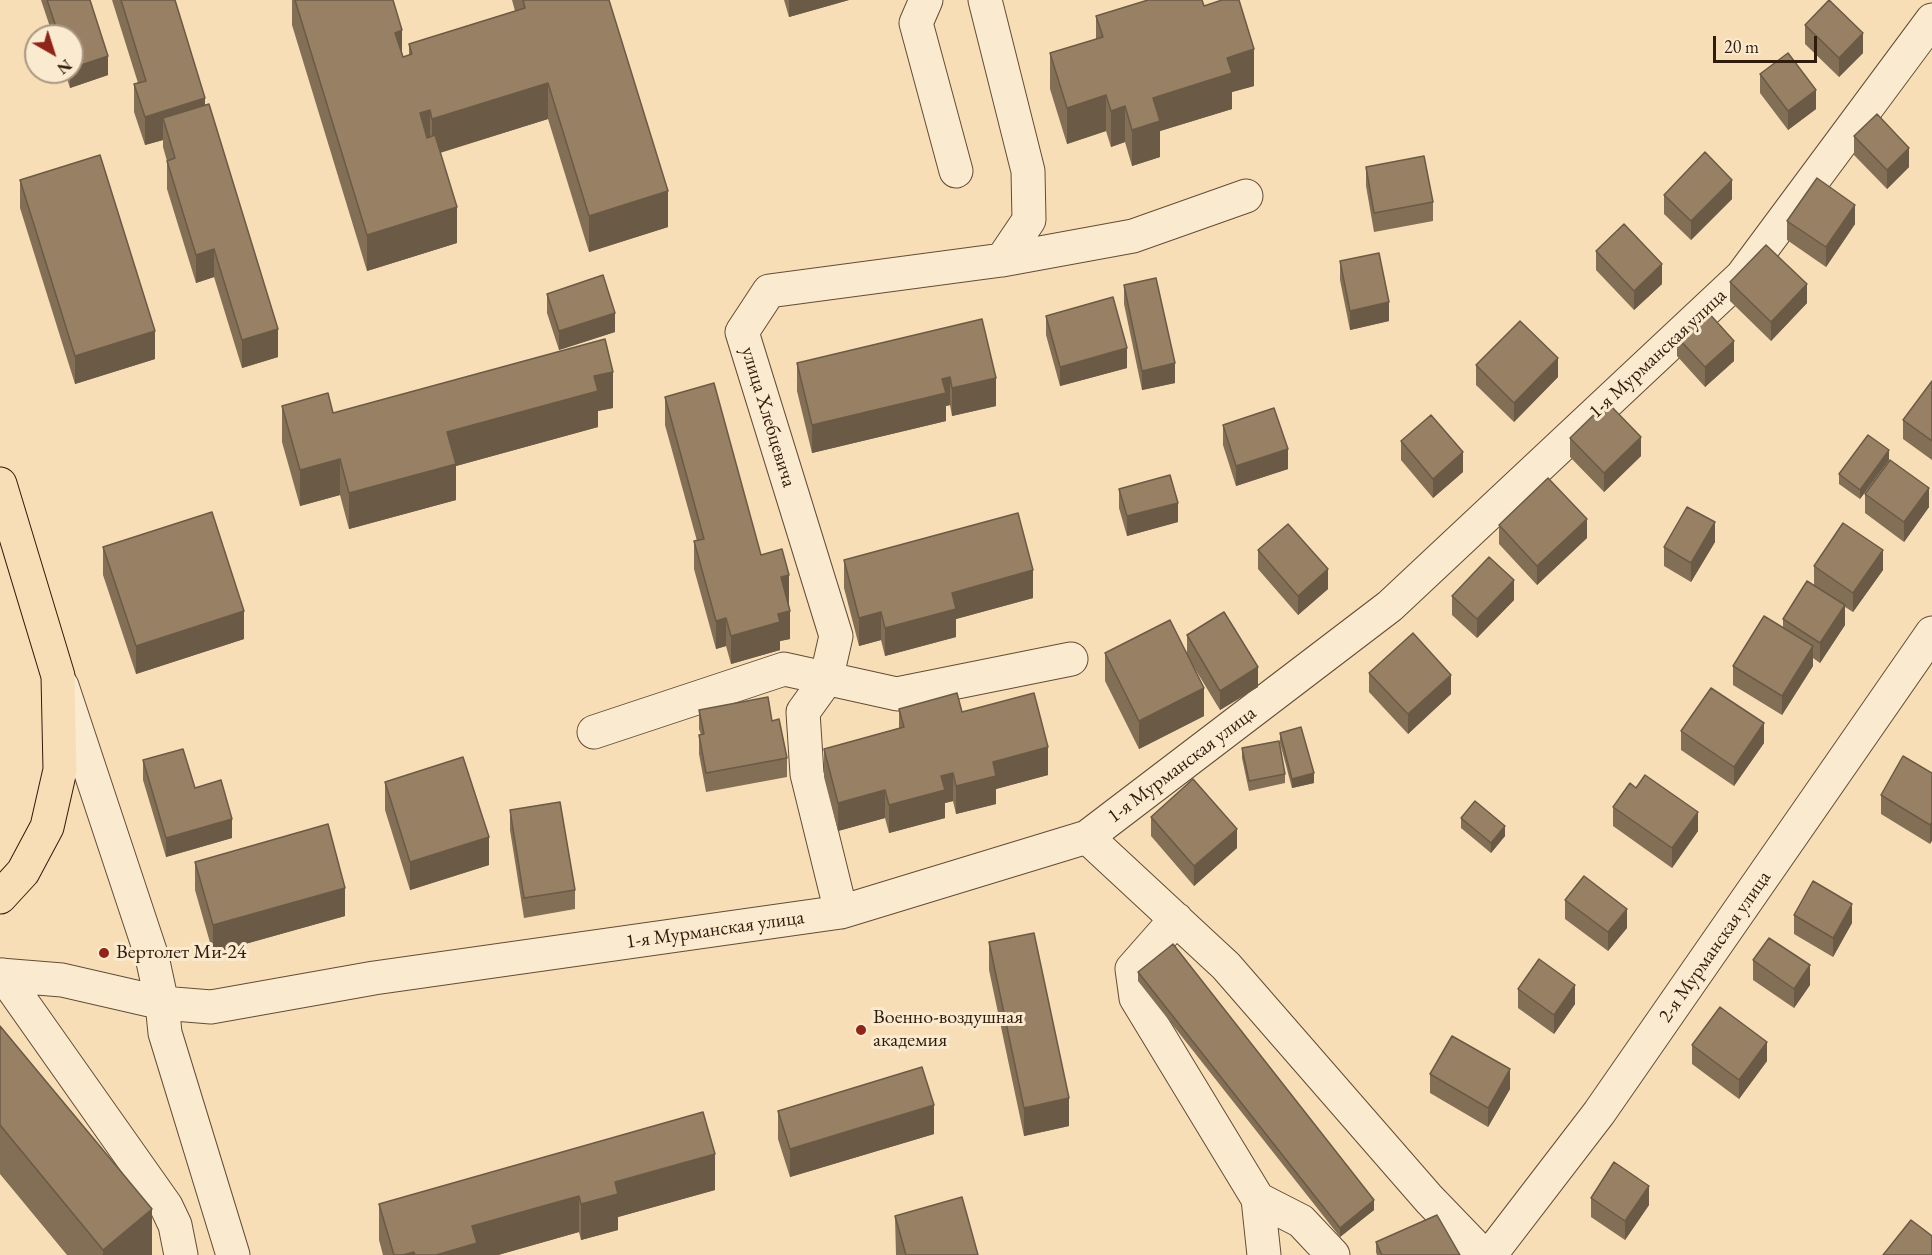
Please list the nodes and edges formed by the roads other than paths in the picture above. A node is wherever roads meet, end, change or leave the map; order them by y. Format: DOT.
graph roads {
  1 [pos="926,0"];
  2 [pos="985,0"];
  3 [pos="1932,20"];
  4 [pos="956,171"];
  5 [pos="1246,196"];
  6 [pos="1002,260"];
  7 [pos="0,484"];
  8 [pos="1932,633"];
  9 [pos="1071,659"];
  10 [pos="58,676"];
  11 [pos="826,680"];
  12 [pos="594,732"];
  13 [pos="1087,837"];
  14 [pos="0,897"];
  15 [pos="841,912"];
  16 [pos="1176,919"];
  17 [pos="2,975"];
  18 [pos="162,1003"];
  19 [pos="1258,1199"];
  20 [pos="181,1255"];
  21 [pos="233,1255"];
  22 [pos="1264,1255"];
  23 [pos="1333,1255"];
  24 [pos="1483,1255"];
  25 [pos="1490,1255"];
  1 -- 4 [label="street"];
  2 -- 6 [label="street"];
  3 -- 13 [label="street, 1-я Мурманская улица"];
  5 -- 6 [label="street, улица Хлебцевича"];
  6 -- 11 [label="street, улица Хлебцевича"];
  7 -- 10 [label="main road"];
  8 -- 25 [label="street, 2-я Мурманская улица"];
  9 -- 11 [label="street"];
  10 -- 14 [label="main road"];
  10 -- 18 [label="street"];
  11 -- 12 [label="street"];
  11 -- 15 [label="street, улица Хлебцевича"];
  13 -- 15 [label="street, 1-я Мурманская улица"];
  13 -- 16 [label="street"];
  15 -- 18 [label="street, 1-я Мурманская улица"];
  16 -- 19 [label="street"];
  16 -- 24 [label="street"];
  17 -- 18 [label="street, 1-я Мурманская улица"];
  17 -- 20 [label="street"];
  18 -- 21 [label="street"];
  19 -- 22 [label="street"];
  19 -- 23 [label="street"];
}
